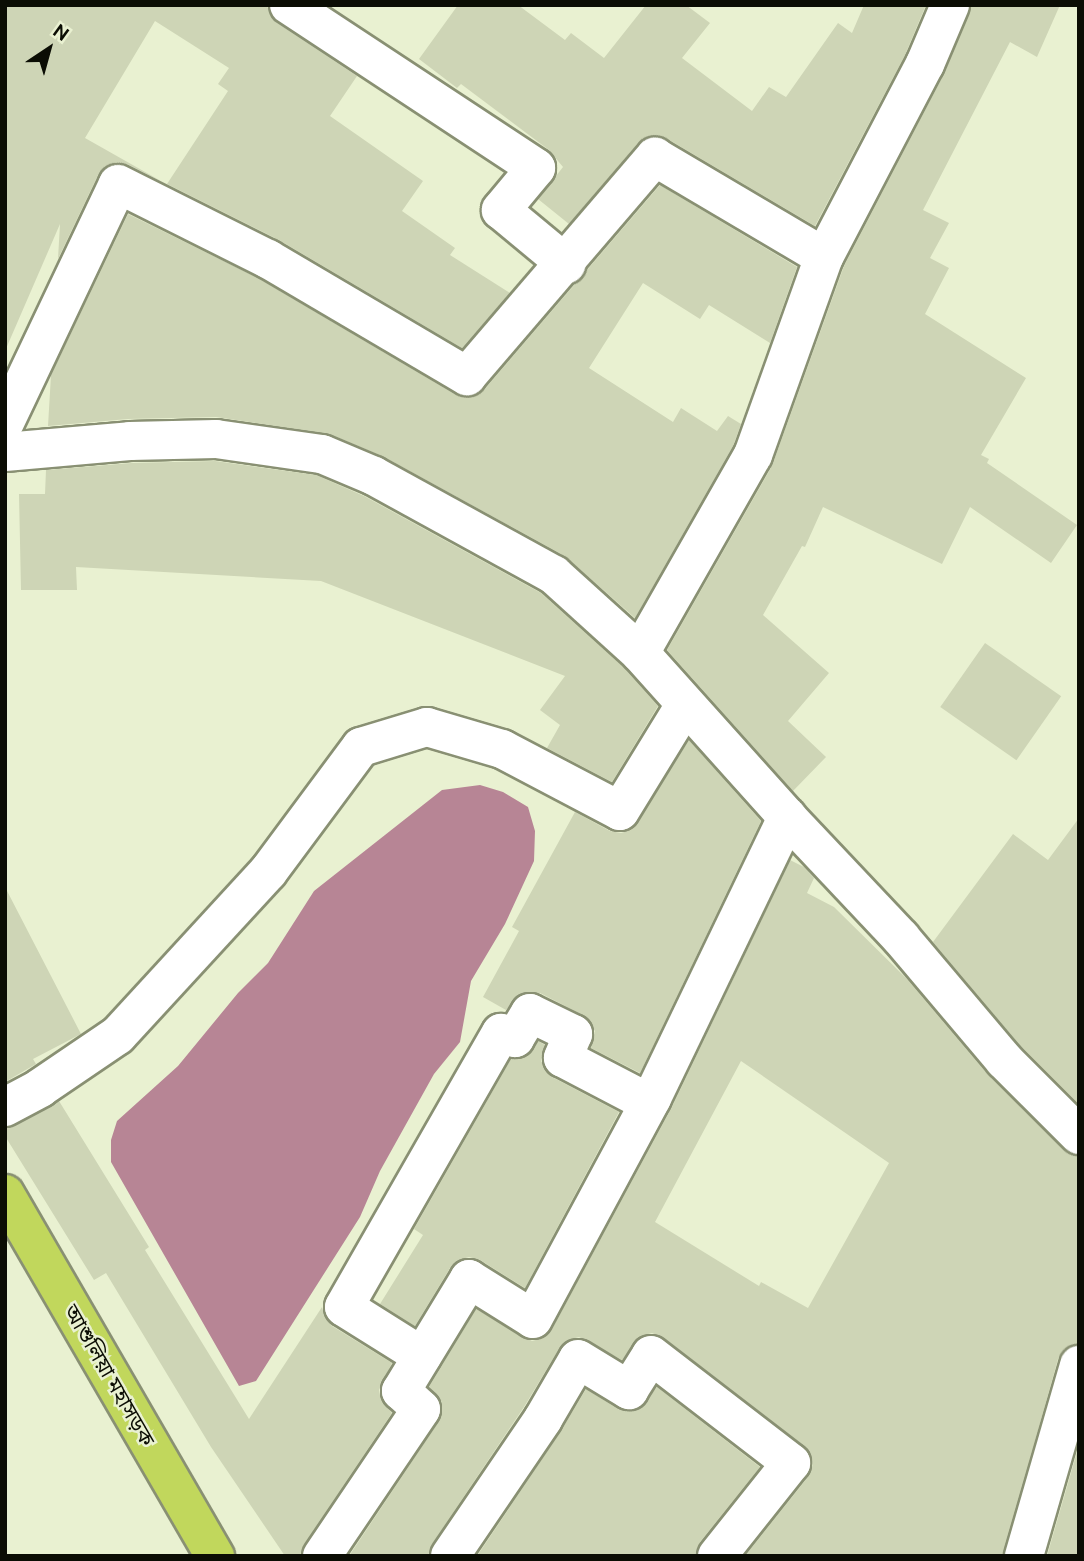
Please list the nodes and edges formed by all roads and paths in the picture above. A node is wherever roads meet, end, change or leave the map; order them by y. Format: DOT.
graph roads {
  1 [pos="289,5"];
  2 [pos="950,5"];
  3 [pos="824,257"];
  4 [pos="566,264"];
  5 [pos="5,422"];
  6 [pos="5,452"];
  7 [pos="640,653"];
  8 [pos="685,705"];
  9 [pos="787,817"];
  10 [pos="649,1103"];
  11 [pos="5,1107"];
  12 [pos="1079,1135"];
  13 [pos="5,1194"];
  14 [pos="422,1356"];
  15 [pos="1079,1365"];
  16 [pos="215,1556"];
  17 [pos="322,1556"];
  18 [pos="450,1556"];
  19 [pos="718,1556"];
  20 [pos="1024,1556"];
  1 -- 4 [label="street"];
  2 -- 3 [label="street"];
  3 -- 4 [label="street"];
  3 -- 7 [label="street"];
  4 -- 5 [label="street"];
  6 -- 7 [label="street"];
  7 -- 8 [label="street"];
  8 -- 9 [label="street"];
  8 -- 11 [label="street"];
  9 -- 10 [label="street"];
  9 -- 12 [label="street"];
  10 -- 14 [label="street"];
  10 -- 14 [label="street"];
  13 -- 16 [label="highway, আশুলিয়া মহাসড়ক"];
  14 -- 17 [label="street"];
  15 -- 20 [label="street"];
  18 -- 19 [label="street"];
}
